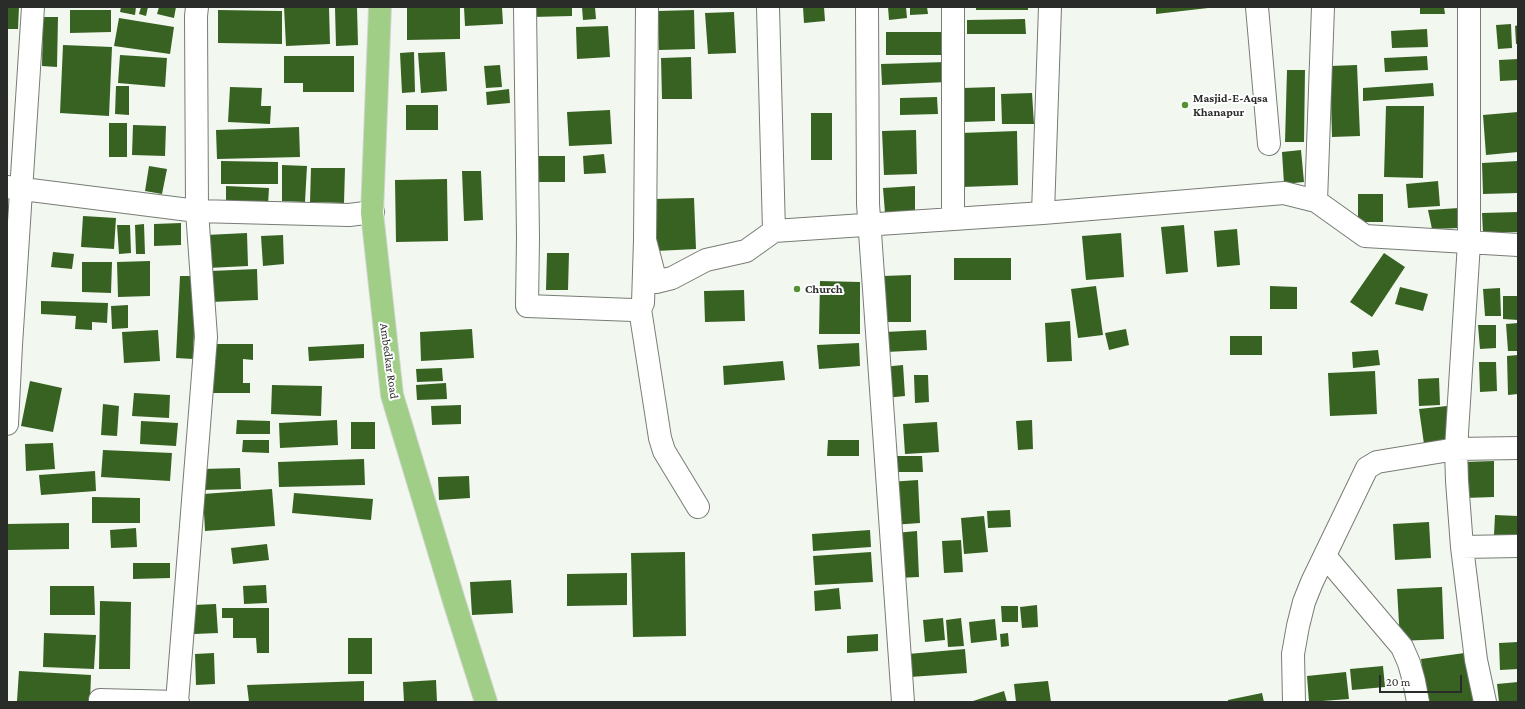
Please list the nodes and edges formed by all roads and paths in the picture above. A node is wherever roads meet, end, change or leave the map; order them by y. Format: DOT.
graph roads {
  1 [pos="33,7"];
  2 [pos="197,7"];
  3 [pos="380,7"];
  4 [pos="525,7"];
  5 [pos="647,7"];
  6 [pos="768,7"];
  7 [pos="867,7"];
  8 [pos="953,7"];
  9 [pos="1050,7"];
  10 [pos="1257,7"];
  11 [pos="1323,7"];
  12 [pos="1469,7"];
  13 [pos="1269,144"];
  14 [pos="14,189"];
  15 [pos="1316,201"];
  16 [pos="197,211"];
  17 [pos="373,212"];
  18 [pos="1043,212"];
  19 [pos="953,219"];
  20 [pos="869,225"];
  21 [pos="774,231"];
  22 [pos="645,240"];
  23 [pos="1469,243"];
  24 [pos="1518,245"];
  25 [pos="640,309"];
  26 [pos="7,424"];
  27 [pos="1518,448"];
  28 [pos="1456,449"];
  29 [pos="698,507"];
  30 [pos="1518,546"];
  31 [pos="1462,547"];
  32 [pos="1326,556"];
  33 [pos="100,701"];
  34 [pos="177,702"];
  35 [pos="486,702"];
  36 [pos="903,702"];
  37 [pos="1294,702"];
  38 [pos="1418,702"];
  39 [pos="1485,702"];
  1 -- 14 [label="street"];
  2 -- 16 [label="street"];
  3 -- 17 [label="main road, Ambedkar Road"];
  4 -- 25 [label="street"];
  5 -- 22 [label="street"];
  6 -- 21 [label="street"];
  7 -- 20 [label="street"];
  8 -- 19 [label="street"];
  9 -- 18 [label="street"];
  10 -- 13 [label="street"];
  11 -- 15 [label="street"];
  12 -- 23 [label="street"];
  14 -- 16 [label="street"];
  14 -- 26 [label="street"];
  15 -- 18 [label="street"];
  15 -- 23 [label="street"];
  16 -- 17 [label="street"];
  16 -- 34 [label="street"];
  17 -- 35 [label="main road, Ambedkar Road"];
  18 -- 19 [label="street"];
  19 -- 20 [label="street"];
  20 -- 21 [label="street"];
  20 -- 36 [label="street"];
  21 -- 22 [label="street"];
  22 -- 25 [label="street"];
  23 -- 24 [label="street"];
  23 -- 28 [label="street"];
  25 -- 29 [label="street"];
  27 -- 28 [label="street"];
  28 -- 31 [label="street"];
  28 -- 32 [label="street"];
  30 -- 31 [label="street"];
  31 -- 39 [label="street"];
  32 -- 37 [label="street"];
  32 -- 38 [label="street"];
  33 -- 34 [label="street"];
}
